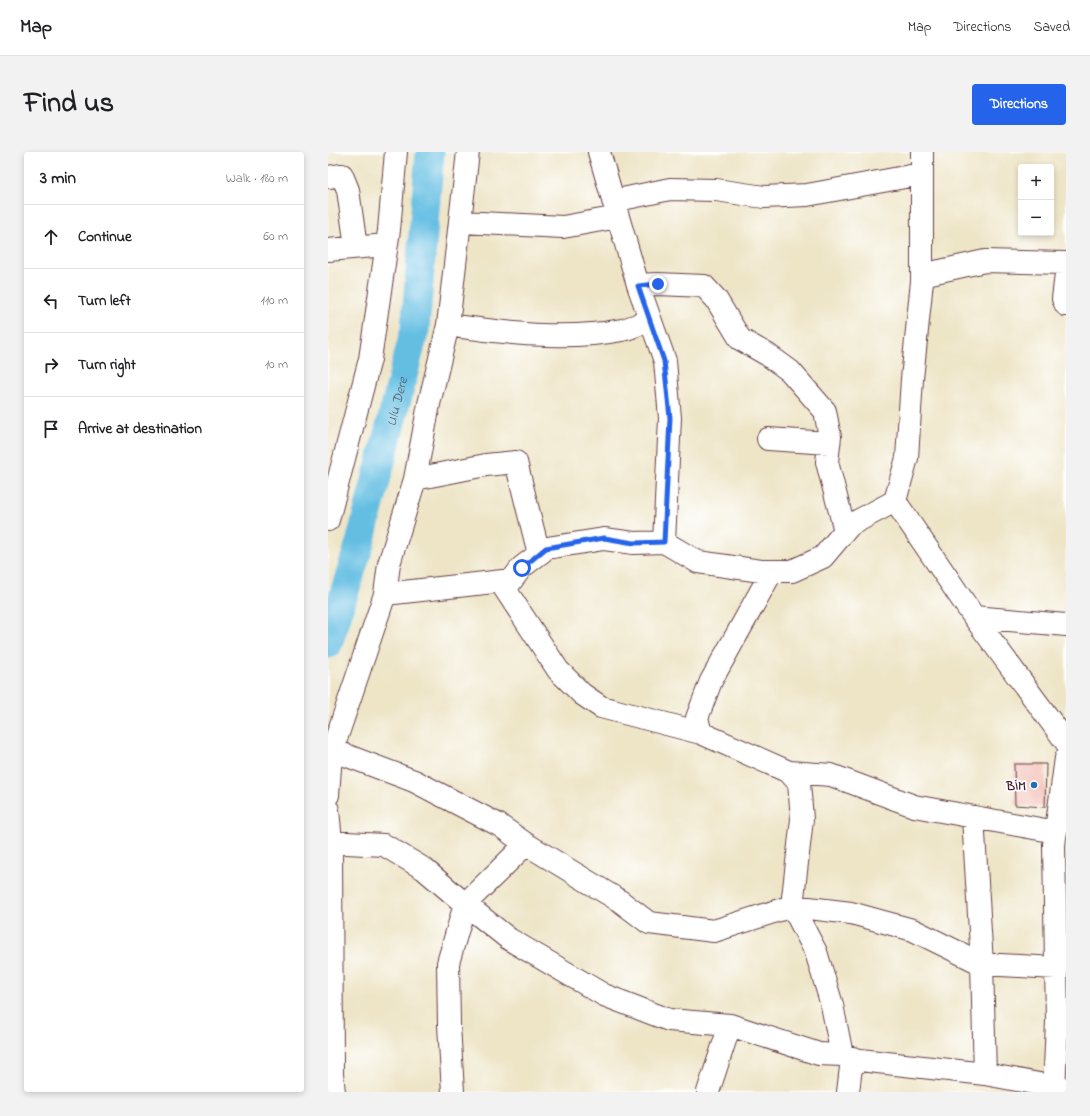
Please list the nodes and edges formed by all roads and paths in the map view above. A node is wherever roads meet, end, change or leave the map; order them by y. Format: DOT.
graph roads {
  1 [pos="396,152"];
  2 [pos="468,152"];
  3 [pos="599,152"];
  4 [pos="922,152"];
  5 [pos="921,174"];
  6 [pos="328,177"];
  7 [pos="615,209"];
  8 [pos="461,222"];
  9 [pos="387,245"];
  10 [pos="356,247"];
  11 [pos="328,250"];
  12 [pos="1066,263"];
  13 [pos="1066,274"];
  14 [pos="922,276"];
  15 [pos="638,286"];
  16 [pos="1066,304"];
  17 [pos="650,320"];
  18 [pos="448,325"];
  19 [pos="768,439"];
  20 [pos="829,443"];
  21 [pos="335,466"];
  22 [pos="415,479"];
  23 [pos="895,501"];
  24 [pos="328,520"];
  25 [pos="845,530"];
  26 [pos="664,542"];
  27 [pos="539,554"];
  28 [pos="772,571"];
  29 [pos="512,580"];
  30 [pos="385,594"];
  31 [pos="974,617"];
  32 [pos="1066,625"];
  33 [pos="701,733"];
  34 [pos="1066,742"];
  35 [pos="332,750"];
  36 [pos="1066,758"];
  37 [pos="790,772"];
  38 [pos="328,795"];
  39 [pos="328,810"];
  40 [pos="973,817"];
  41 [pos="1056,832"];
  42 [pos="329,841"];
  43 [pos="526,844"];
  44 [pos="464,904"];
  45 [pos="792,906"];
  46 [pos="1059,961"];
  47 [pos="982,964"];
  48 [pos="730,1025"];
  49 [pos="851,1058"];
  50 [pos="990,1081"];
  51 [pos="1058,1090"];
  52 [pos="334,1092"];
  53 [pos="453,1092"];
  54 [pos="708,1092"];
  55 [pos="848,1092"];
  1 -- 9 [label="street"];
  2 -- 8 [label="street"];
  3 -- 7 [label="street"];
  4 -- 5 [label="street"];
  5 -- 7 [label="street"];
  5 -- 14 [label="street"];
  6 -- 10 [label="street"];
  7 -- 8 [label="street"];
  7 -- 15 [label="street"];
  8 -- 18 [label="street"];
  9 -- 10 [label="street"];
  9 -- 21 [label="street"];
  10 -- 11 [label="street"];
  12 -- 14 [label="street"];
  13 -- 16 [label="street"];
  14 -- 23 [label="street"];
  15 -- 17 [label="street"];
  15 -- 20 [label="street"];
  17 -- 18 [label="street"];
  17 -- 26 [label="street"];
  18 -- 22 [label="street"];
  19 -- 20 [label="street"];
  20 -- 25 [label="street"];
  21 -- 24 [label="street"];
  22 -- 27 [label="street"];
  22 -- 30 [label="street"];
  23 -- 25 [label="street"];
  23 -- 31 [label="street"];
  25 -- 28 [label="street"];
  26 -- 27 [label="street"];
  26 -- 28 [label="street"];
  27 -- 29 [label="street"];
  28 -- 33 [label="street"];
  29 -- 30 [label="street"];
  29 -- 33 [label="street"];
  30 -- 35 [label="street"];
  31 -- 32 [label="street"];
  31 -- 34 [label="street"];
  33 -- 37 [label="street"];
  35 -- 38 [label="street"];
  35 -- 43 [label="street"];
  36 -- 41 [label="street"];
  37 -- 40 [label="street"];
  37 -- 45 [label="street"];
  39 -- 42 [label="street"];
  40 -- 41 [label="street"];
  40 -- 47 [label="street"];
  41 -- 46 [label="street"];
  42 -- 44 [label="street"];
  42 -- 52 [label="street"];
  43 -- 44 [label="street"];
  43 -- 45 [label="street"];
  44 -- 48 [label="street"];
  44 -- 53 [label="street"];
  45 -- 47 [label="street"];
  45 -- 49 [label="street"];
  46 -- 47 [label="street"];
  46 -- 51 [label="street"];
  47 -- 50 [label="street"];
  48 -- 49 [label="street"];
  48 -- 54 [label="street"];
  49 -- 50 [label="street"];
  49 -- 55 [label="street"];
  50 -- 51 [label="street"];
}
